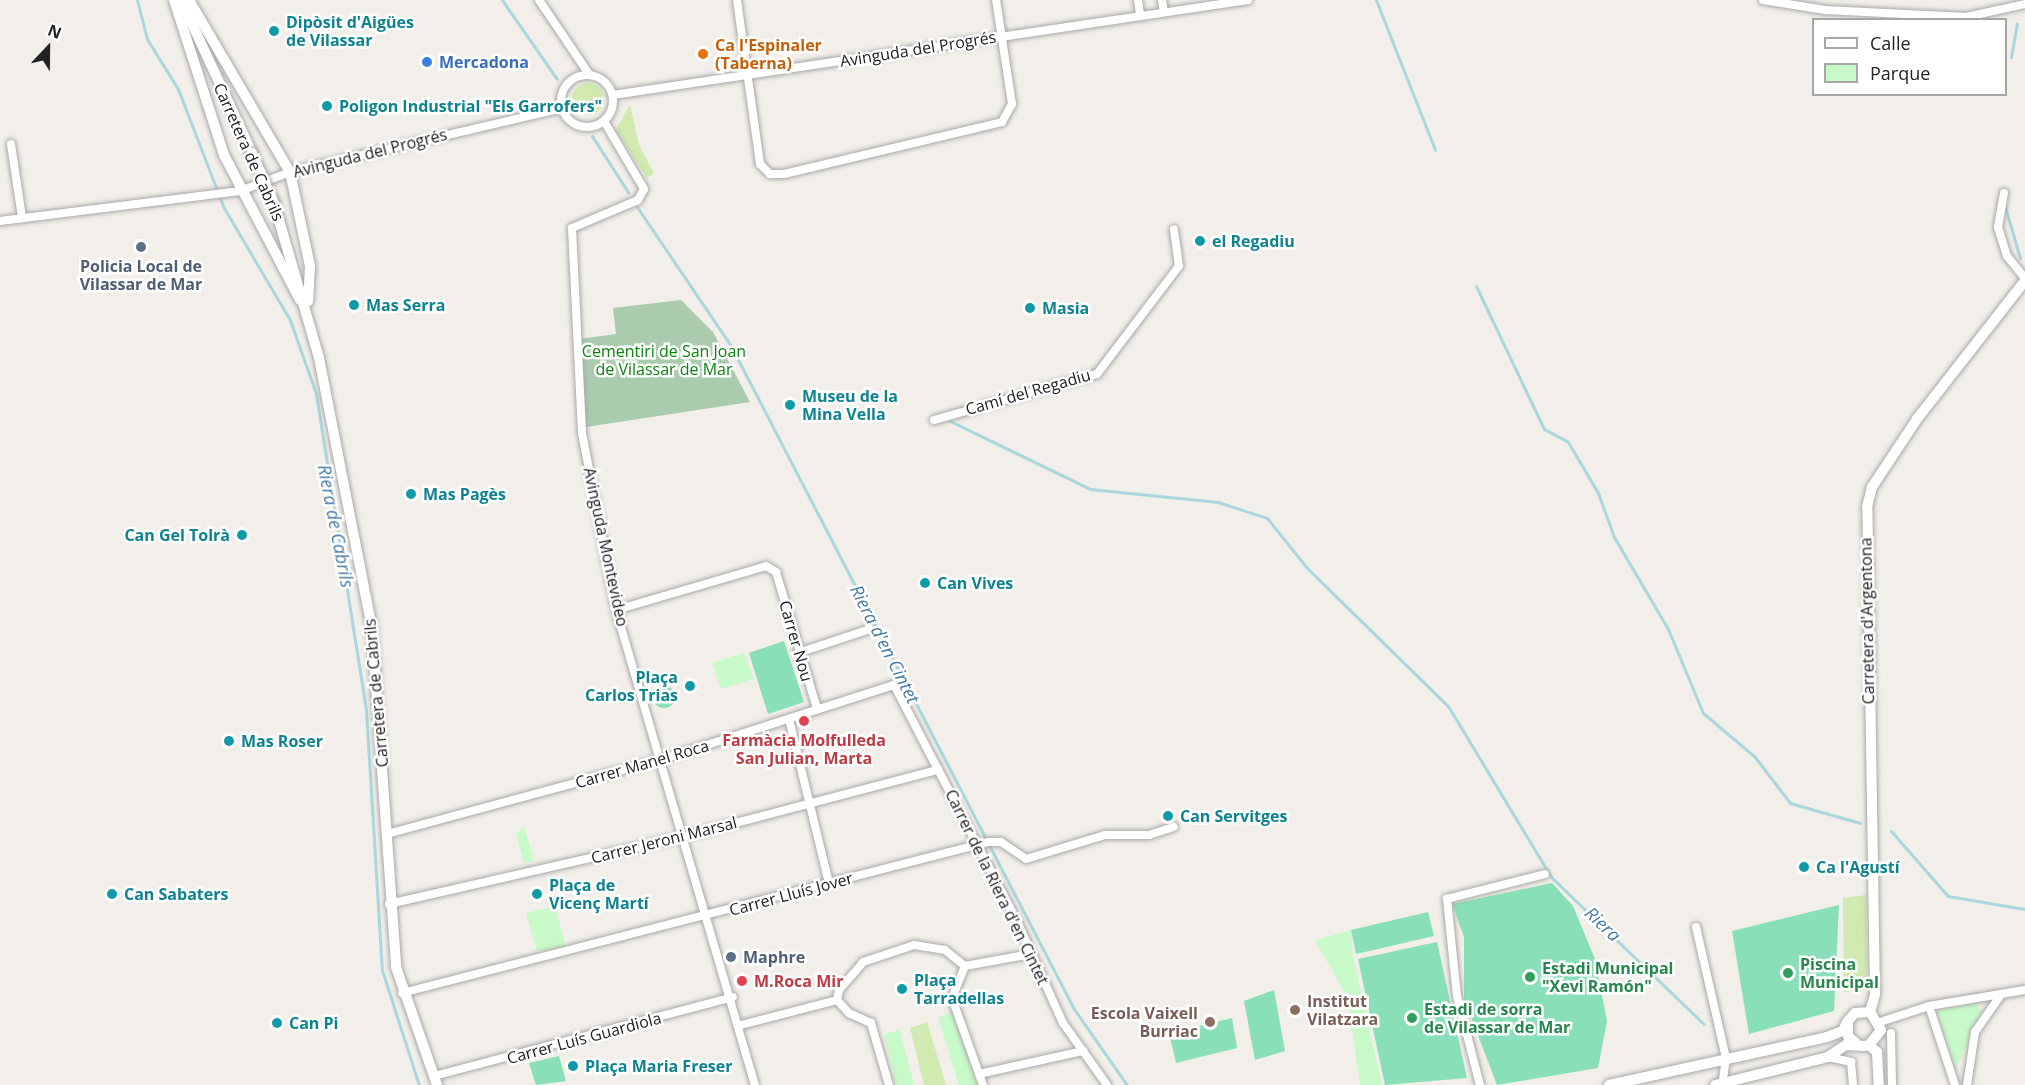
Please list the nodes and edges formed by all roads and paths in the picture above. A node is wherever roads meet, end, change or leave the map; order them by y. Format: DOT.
graph roads {
  1 [pos="174,0"];
  2 [pos="181,0"];
  3 [pos="189,0"];
  4 [pos="538,0"];
  5 [pos="737,0"];
  6 [pos="996,0"];
  7 [pos="1138,0"];
  8 [pos="1162,0"];
  9 [pos="1248,0"];
  10 [pos="1763,0"];
  11 [pos="1227,2"];
  12 [pos="2025,4"];
  13 [pos="1164,12"];
  14 [pos="1140,14"];
  15 [pos="1001,37"];
  16 [pos="589,74"];
  17 [pos="748,75"];
  18 [pos="613,94"];
  19 [pos="562,108"];
  20 [pos="604,121"];
  21 [pos="11,144"];
  22 [pos="290,172"];
  23 [pos="240,191"];
  24 [pos="2004,193"];
  25 [pos="22,218"];
  26 [pos="0,221"];
  27 [pos="1174,230"];
  28 [pos="2025,280"];
  29 [pos="308,314"];
  30 [pos="934,420"];
  31 [pos="616,610"];
  32 [pos="870,629"];
  33 [pos="798,653"];
  34 [pos="894,685"];
  35 [pos="817,709"];
  36 [pos="789,719"];
  37 [pos="660,760"];
  38 [pos="938,770"];
  39 [pos="810,802"];
  40 [pos="1174,827"];
  41 [pos="387,834"];
  42 [pos="682,837"];
  43 [pos="978,845"];
  44 [pos="1545,874"];
  45 [pos="829,883"];
  46 [pos="389,904"];
  47 [pos="709,917"];
  48 [pos="1696,927"];
  49 [pos="1031,954"];
  50 [pos="965,966"];
  51 [pos="2025,990"];
  52 [pos="402,993"];
  53 [pos="2000,996"];
  54 [pos="733,997"];
  55 [pos="837,1000"];
  56 [pos="1929,1006"];
  57 [pos="1870,1012"];
  58 [pos="1848,1021"];
  59 [pos="1880,1022"];
  60 [pos="741,1025"];
  61 [pos="1891,1033"];
  62 [pos="1864,1045"];
  63 [pos="1083,1051"];
  64 [pos="1827,1057"];
  65 [pos="1726,1058"];
  66 [pos="979,1074"];
  67 [pos="436,1080"];
  68 [pos="1720,1084"];
  69 [pos="755,1085"];
  70 [pos="889,1085"];
  71 [pos="983,1085"];
  72 [pos="1107,1085"];
  73 [pos="1480,1085"];
  74 [pos="1609,1085"];
  75 [pos="1853,1085"];
  76 [pos="1879,1085"];
  77 [pos="1892,1085"];
  78 [pos="1955,1085"];
  79 [pos="1967,1085"];
  1 -- 23 [label="street"];
  2 -- 29 [label="street, Carretera de Cabrils, bridge"];
  3 -- 22 [label="street"];
  4 -- 16 [label="street"];
  5 -- 17 [label="street"];
  6 -- 15 [label="street"];
  7 -- 14 [label="street"];
  8 -- 13 [label="street"];
  9 -- 11 [label="street, Avinguda del Progrés"];
  10 -- 12 [label="street"];
  11 -- 13 [label="street, Avinguda del Progrés"];
  13 -- 14 [label="street, Avinguda del Progrés"];
  14 -- 15 [label="street, Avinguda del Progrés"];
  15 -- 17 [label="street, Avinguda del Progrés"];
  15 -- 17 [label="street"];
  16 -- 18 [label="street"];
  16 -- 19 [label="street"];
  17 -- 18 [label="street, Avinguda del Progrés"];
  18 -- 20 [label="street"];
  19 -- 20 [label="street"];
  19 -- 22 [label="street, Avinguda del Progrés"];
  20 -- 31 [label="street, Avinguda Montevideo"];
  21 -- 25 [label="street"];
  22 -- 23 [label="street, Avinguda del Progrés"];
  22 -- 29 [label="street"];
  23 -- 25 [label="street, Avinguda del Progrés"];
  23 -- 29 [label="street"];
  24 -- 28 [label="street"];
  25 -- 26 [label="street, Avinguda del Progrés"];
  27 -- 30 [label="street, Camí del Regadiu"];
  28 -- 57 [label="street, Carretera d'Argentona"];
  29 -- 41 [label="street, Carretera de Cabrils"];
  31 -- 33 [label="street, Carrer Nou"];
  31 -- 37 [label="street, Avinguda Montevideo"];
  32 -- 33 [label="street"];
  33 -- 35 [label="street, Carrer Nou"];
  34 -- 35 [label="street, Carrer Manel Roca"];
  34 -- 38 [label="street, Carrer de la Riera d'en Cintet"];
  35 -- 36 [label="street, Carrer Manel Roca"];
  36 -- 37 [label="street, Carrer Manel Roca"];
  36 -- 39 [label="street"];
  37 -- 41 [label="street, Carrer Manel Roca"];
  37 -- 42 [label="street, Avinguda Montevideo"];
  38 -- 39 [label="street, Carrer Jeroni Marsal"];
  38 -- 43 [label="street, Carrer de la Riera d'en Cintet"];
  39 -- 42 [label="street, Carrer Jeroni Marsal"];
  39 -- 45 [label="street"];
  40 -- 43 [label="street, Carrer Lluís Jover"];
  41 -- 46 [label="street, Carretera de Cabrils"];
  42 -- 46 [label="street, Carrer Jeroni Marsal"];
  42 -- 47 [label="street, Avinguda Montevideo"];
  43 -- 45 [label="street, Carrer Lluís Jover"];
  43 -- 49 [label="street, Carrer de la Riera d'en Cintet"];
  44 -- 73 [label="street"];
  45 -- 47 [label="street, Carrer Lluís Jover"];
  46 -- 52 [label="street, Carretera de Cabrils"];
  47 -- 52 [label="street, Carrer Lluís Jover"];
  47 -- 54 [label="street, Avinguda Montevideo"];
  48 -- 65 [label="street"];
  49 -- 50 [label="street"];
  49 -- 63 [label="street, Carrer de la Riera d'en Cintet"];
  50 -- 55 [label="street"];
  50 -- 66 [label="street"];
  51 -- 53 [label="street"];
  52 -- 67 [label="street, Carretera de Cabrils"];
  53 -- 56 [label="street"];
  53 -- 79 [label="street"];
  54 -- 60 [label="street, Avinguda Montevideo"];
  54 -- 67 [label="street, Carrer Luís Guardiola"];
  55 -- 60 [label="street"];
  55 -- 70 [label="street"];
  56 -- 59 [label="street"];
  56 -- 78 [label="street"];
  57 -- 58 [label="street"];
  57 -- 59 [label="street"];
  58 -- 62 [label="street"];
  58 -- 65 [label="street"];
  59 -- 62 [label="street"];
  60 -- 69 [label="street, Avinguda Montevideo"];
  61 -- 77 [label="street"];
  62 -- 64 [label="street"];
  62 -- 76 [label="street"];
  63 -- 66 [label="street"];
  63 -- 72 [label="street, Carrer de la Riera d'en Cintet"];
  64 -- 68 [label="street"];
  64 -- 75 [label="street"];
  65 -- 68 [label="street"];
  65 -- 74 [label="street"];
  66 -- 71 [label="street"];
}
